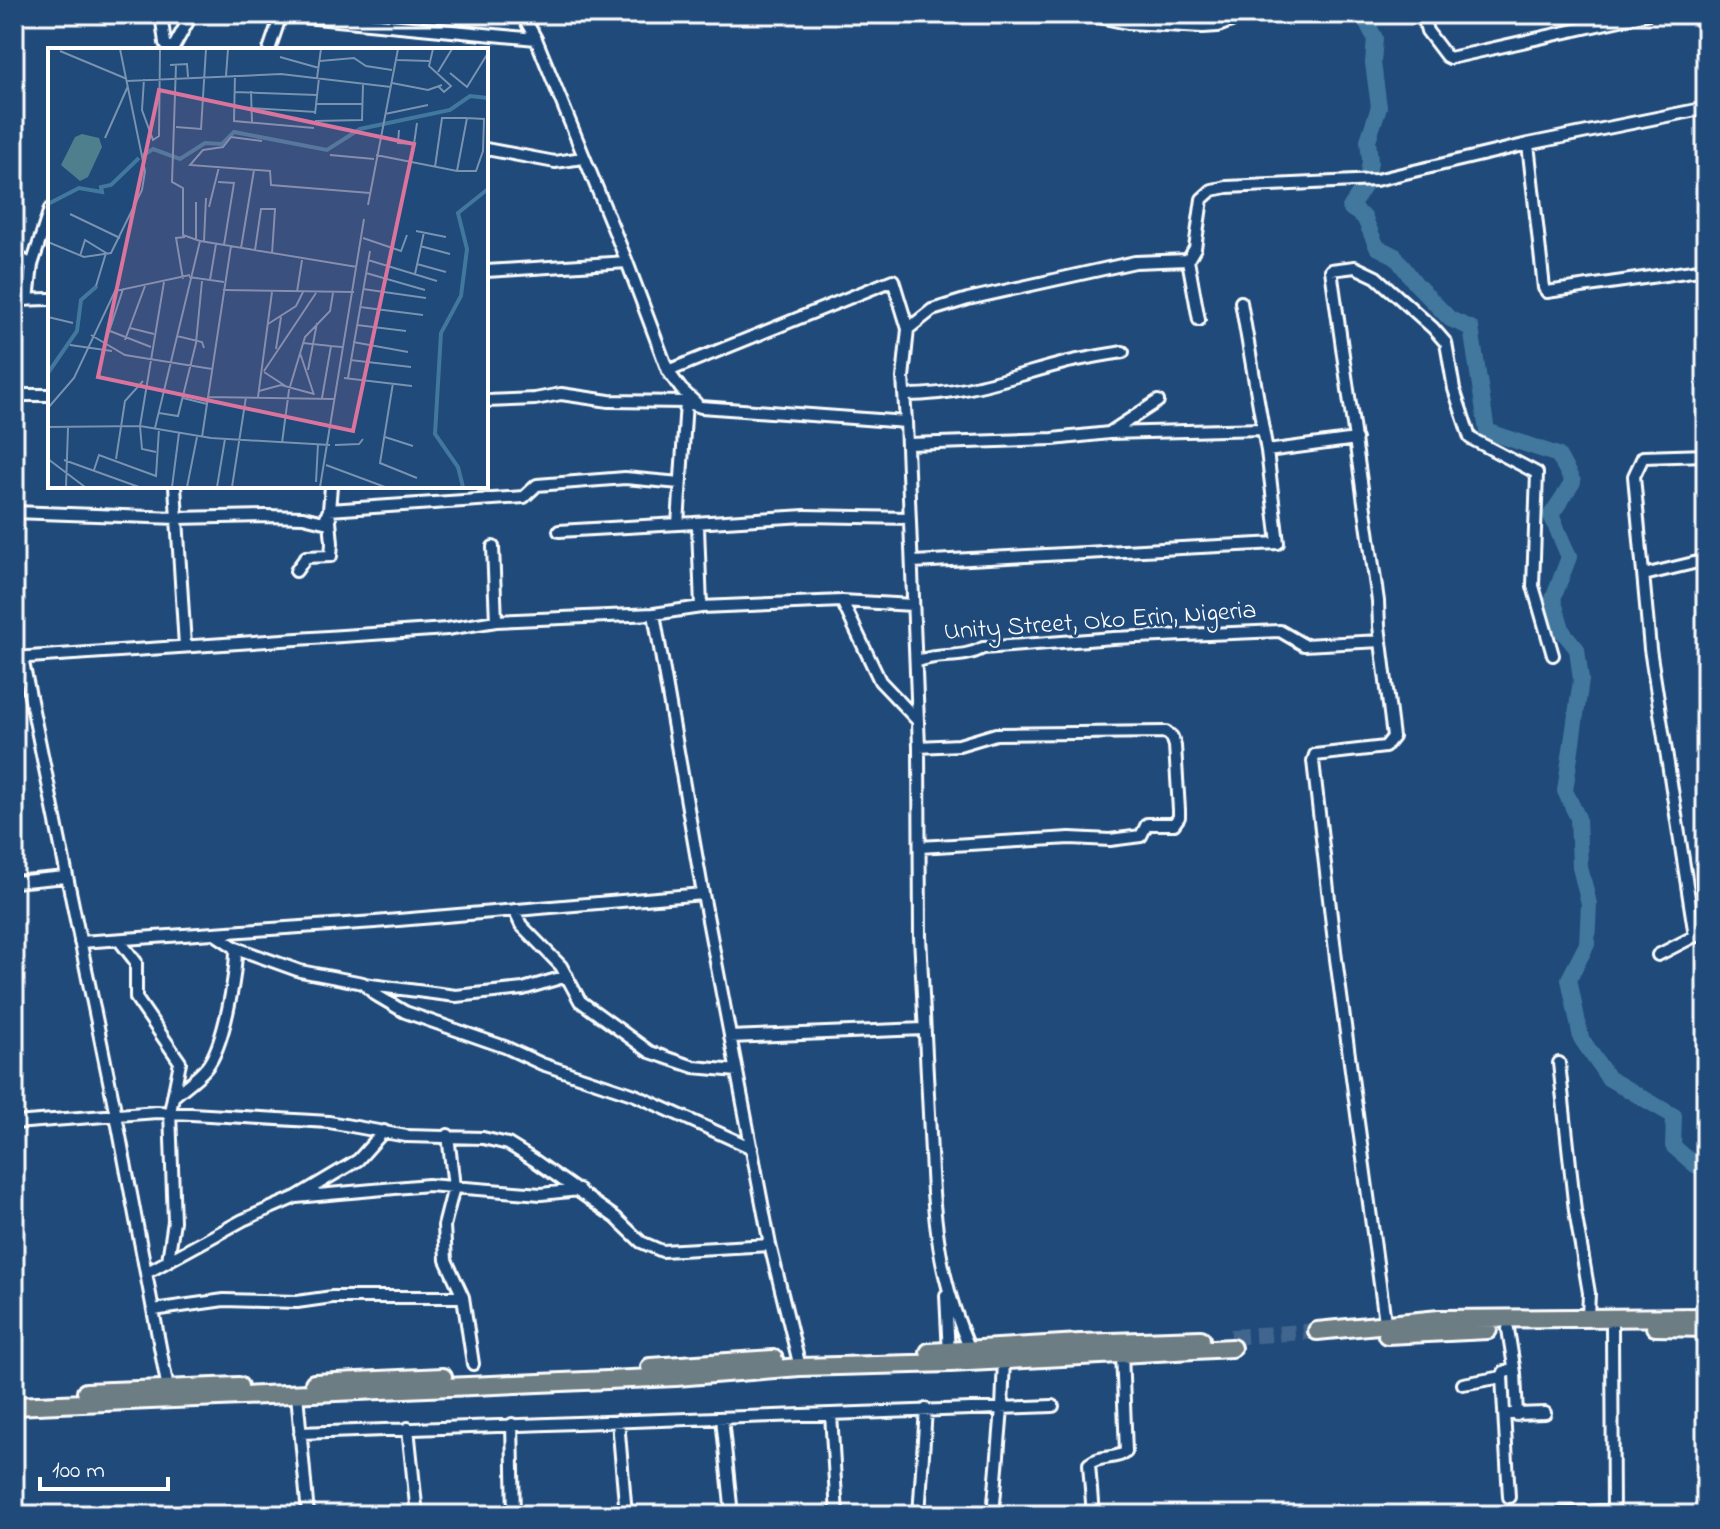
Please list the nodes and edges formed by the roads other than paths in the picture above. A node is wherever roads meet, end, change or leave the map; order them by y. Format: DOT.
graph roads {
  1 [pos="161,14"];
  2 [pos="192,14"];
  3 [pos="274,14"];
  4 [pos="522,14"];
  5 [pos="1084,14"];
  6 [pos="1249,14"];
  7 [pos="1432,14"];
  8 [pos="1647,14"];
  9 [pos="281,15"];
  10 [pos="536,39"];
  11 [pos="169,48"];
  12 [pos="172,48"];
  13 [pos="270,48"];
  14 [pos="1706,108"];
  15 [pos="1528,144"];
  16 [pos="488,149"];
  17 [pos="583,158"];
  18 [pos="48,215"];
  19 [pos="14,255"];
  20 [pos="1188,260"];
  21 [pos="627,262"];
  22 [pos="32,265"];
  23 [pos="1706,269"];
  24 [pos="488,270"];
  25 [pos="48,299"];
  26 [pos="14,300"];
  27 [pos="28,300"];
  28 [pos="1241,302"];
  29 [pos="1199,320"];
  30 [pos="908,329"];
  31 [pos="1123,352"];
  32 [pos="668,371"];
  33 [pos="14,395"];
  34 [pos="48,395"];
  35 [pos="904,395"];
  36 [pos="488,401"];
  37 [pos="1158,401"];
  38 [pos="686,402"];
  39 [pos="701,407"];
  40 [pos="906,422"];
  41 [pos="1263,429"];
  42 [pos="1109,433"];
  43 [pos="1356,439"];
  44 [pos="909,444"];
  45 [pos="1267,451"];
  46 [pos="1706,455"];
  47 [pos="680,483"];
  48 [pos="175,488"];
  49 [pos="331,488"];
  50 [pos="329,510"];
  51 [pos="14,512"];
  52 [pos="177,518"];
  53 [pos="910,518"];
  54 [pos="694,523"];
  55 [pos="678,524"];
  56 [pos="559,531"];
  57 [pos="493,547"];
  58 [pos="1706,560"];
  59 [pos="913,562"];
  60 [pos="296,571"];
  61 [pos="1644,575"];
  62 [pos="842,601"];
  63 [pos="913,605"];
  64 [pos="701,607"];
  65 [pos="654,614"];
  66 [pos="496,621"];
  67 [pos="1381,641"];
  68 [pos="185,646"];
  69 [pos="1553,655"];
  70 [pos="18,657"];
  71 [pos="916,662"];
  72 [pos="918,721"];
  73 [pos="919,747"];
  74 [pos="920,847"];
  75 [pos="66,877"];
  76 [pos="14,882"];
  77 [pos="703,894"];
  78 [pos="514,910"];
  79 [pos="215,934"];
  80 [pos="1700,936"];
  81 [pos="119,940"];
  82 [pos="80,942"];
  83 [pos="236,948"];
  84 [pos="1658,955"];
  85 [pos="567,976"];
  86 [pos="363,983"];
  87 [pos="923,1029"];
  88 [pos="730,1037"];
  89 [pos="1559,1063"];
  90 [pos="737,1071"];
  91 [pos="173,1097"];
  92 [pos="170,1112"];
  93 [pos="116,1115"];
  94 [pos="14,1123"];
  95 [pos="384,1131"];
  96 [pos="448,1135"];
  97 [pos="752,1148"];
  98 [pos="454,1187"];
  99 [pos="579,1190"];
  100 [pos="296,1197"];
  101 [pos="770,1245"];
  102 [pos="168,1260"];
  103 [pos="146,1273"];
  104 [pos="946,1289"];
  105 [pos="463,1297"];
  106 [pos="153,1310"];
  107 [pos="1588,1317"];
  108 [pos="1706,1317"];
  109 [pos="1612,1327"];
  110 [pos="1706,1328"];
  111 [pos="1508,1329"];
  112 [pos="1386,1330"];
  113 [pos="1318,1336"];
  114 [pos="970,1350"];
  115 [pos="1122,1353"];
  116 [pos="949,1357"];
  117 [pos="1004,1360"];
  118 [pos="799,1362"];
  119 [pos="473,1364"];
  120 [pos="1514,1370"];
  121 [pos="1502,1377"];
  122 [pos="1463,1384"];
  123 [pos="168,1389"];
  124 [pos="297,1394"];
  125 [pos="14,1395"];
  126 [pos="14,1406"];
  127 [pos="1053,1406"];
  128 [pos="1002,1408"];
  129 [pos="926,1409"];
  130 [pos="1545,1413"];
  131 [pos="831,1414"];
  132 [pos="1505,1414"];
  133 [pos="1517,1415"];
  134 [pos="722,1418"];
  135 [pos="618,1421"];
  136 [pos="512,1424"];
  137 [pos="408,1428"];
  138 [pos="300,1433"];
  139 [pos="1509,1497"];
  140 [pos="1613,1513"];
  141 [pos="308,1515"];
  142 [pos="417,1515"];
  143 [pos="514,1515"];
  144 [pos="626,1515"];
  145 [pos="732,1515"];
  146 [pos="837,1515"];
  147 [pos="919,1515"];
  148 [pos="993,1515"];
  149 [pos="1093,1515"];
  150 [pos="1542,1515"];
  1 -- 11 [label="street"];
  2 -- 12 [label="street"];
  3 -- 9 [label="street"];
  4 -- 10 [label="street"];
  5 -- 6 [label="street"];
  7 -- 8 [label="street"];
  9 -- 10 [label="street"];
  9 -- 13 [label="street"];
  10 -- 17 [label="street"];
  14 -- 15 [label="street"];
  15 -- 20 [label="street"];
  15 -- 23 [label="street"];
  16 -- 17 [label="street"];
  17 -- 21 [label="street"];
  18 -- 22 [label="street"];
  19 -- 22 [label="street"];
  20 -- 29 [label="street"];
  20 -- 30 [label="street"];
  21 -- 24 [label="street"];
  21 -- 32 [label="street"];
  22 -- 27 [label="street"];
  25 -- 27 [label="street"];
  26 -- 27 [label="street"];
  28 -- 41 [label="street"];
  30 -- 32 [label="street"];
  30 -- 35 [label="street"];
  31 -- 35 [label="street"];
  32 -- 39 [label="street"];
  33 -- 34 [label="street"];
  35 -- 40 [label="street"];
  36 -- 38 [label="street"];
  37 -- 42 [label="street"];
  38 -- 39 [label="street"];
  38 -- 47 [label="street"];
  39 -- 40 [label="street"];
  40 -- 44 [label="street"];
  41 -- 42 [label="street"];
  41 -- 45 [label="street"];
  42 -- 44 [label="street"];
  43 -- 45 [label="street"];
  43 -- 67 [label="street"];
  43 -- 69 [label="street"];
  44 -- 53 [label="street"];
  45 -- 59 [label="street"];
  46 -- 61 [label="street"];
  47 -- 50 [label="street"];
  47 -- 55 [label="street"];
  48 -- 52 [label="street"];
  49 -- 50 [label="street"];
  50 -- 52 [label="street"];
  50 -- 60 [label="street"];
  51 -- 52 [label="street"];
  52 -- 68 [label="street"];
  53 -- 54 [label="street"];
  53 -- 59 [label="street"];
  54 -- 55 [label="street"];
  54 -- 64 [label="street"];
  55 -- 56 [label="street"];
  57 -- 66 [label="street"];
  58 -- 61 [label="street"];
  59 -- 63 [label="street"];
  61 -- 80 [label="street"];
  62 -- 63 [label="street"];
  62 -- 64 [label="street"];
  62 -- 72 [label="street"];
  63 -- 71 [label="street"];
  64 -- 65 [label="street"];
  65 -- 66 [label="street"];
  65 -- 77 [label="street"];
  66 -- 68 [label="street"];
  67 -- 71 [label="street, Unity Street, Oko Erin, Nigeria"];
  67 -- 112 [label="street"];
  68 -- 70 [label="street"];
  70 -- 75 [label="street"];
  71 -- 72 [label="street"];
  72 -- 73 [label="street"];
  73 -- 74 [label="street"];
  73 -- 74 [label="street"];
  74 -- 87 [label="street"];
  75 -- 76 [label="street"];
  75 -- 82 [label="street"];
  77 -- 78 [label="street"];
  77 -- 88 [label="street"];
  78 -- 79 [label="street"];
  78 -- 85 [label="street"];
  79 -- 81 [label="street"];
  79 -- 83 [label="street"];
  80 -- 84 [label="street"];
  81 -- 82 [label="street"];
  81 -- 91 [label="street"];
  82 -- 93 [label="street"];
  83 -- 86 [label="street"];
  83 -- 91 [label="street"];
  85 -- 86 [label="street"];
  85 -- 90 [label="street"];
  86 -- 97 [label="street"];
  87 -- 88 [label="street"];
  87 -- 104 [label="street"];
  88 -- 90 [label="street"];
  89 -- 107 [label="street"];
  90 -- 97 [label="street"];
  91 -- 92 [label="street"];
  92 -- 93 [label="street"];
  92 -- 95 [label="street"];
  92 -- 102 [label="street"];
  93 -- 94 [label="street"];
  93 -- 103 [label="street"];
  95 -- 96 [label="street"];
  95 -- 100 [label="street"];
  96 -- 98 [label="street"];
  96 -- 99 [label="street"];
  97 -- 101 [label="street"];
  98 -- 99 [label="street"];
  98 -- 100 [label="street"];
  98 -- 105 [label="street"];
  99 -- 101 [label="street"];
  100 -- 102 [label="street"];
  101 -- 118 [label="street"];
  102 -- 103 [label="street"];
  103 -- 106 [label="street"];
  104 -- 114 [label="street"];
  104 -- 116 [label="street"];
  105 -- 106 [label="street"];
  105 -- 119 [label="street"];
  106 -- 123 [label="street"];
  107 -- 108 [label="main road"];
  107 -- 112 [label="main road"];
  109 -- 110 [label="main road"];
  109 -- 111 [label="main road"];
  109 -- 140 [label="street"];
  111 -- 112 [label="main road"];
  111 -- 120 [label="street"];
  112 -- 113 [label="main road"];
  114 -- 115 [label="main road"];
  114 -- 116 [label="main road"];
  115 -- 117 [label="main road"];
  115 -- 149 [label="street"];
  116 -- 117 [label="main road"];
  116 -- 118 [label="main road"];
  117 -- 128 [label="street"];
  118 -- 123 [label="main road"];
  118 -- 124 [label="main road"];
  120 -- 121 [label="street"];
  120 -- 133 [label="street"];
  121 -- 122 [label="street"];
  121 -- 132 [label="street"];
  123 -- 125 [label="main road"];
  124 -- 126 [label="main road"];
  124 -- 138 [label="street"];
  127 -- 128 [label="street"];
  128 -- 129 [label="street"];
  128 -- 148 [label="street"];
  129 -- 131 [label="street"];
  129 -- 147 [label="street"];
  130 -- 133 [label="street"];
  131 -- 134 [label="street"];
  131 -- 146 [label="street"];
  132 -- 133 [label="street"];
  132 -- 139 [label="street"];
  134 -- 135 [label="street"];
  134 -- 145 [label="street"];
  135 -- 136 [label="street"];
  135 -- 144 [label="street"];
  136 -- 137 [label="street"];
  136 -- 143 [label="street"];
  137 -- 138 [label="street"];
  137 -- 142 [label="street"];
  138 -- 141 [label="street"];
  140 -- 150 [label="street"];
}
